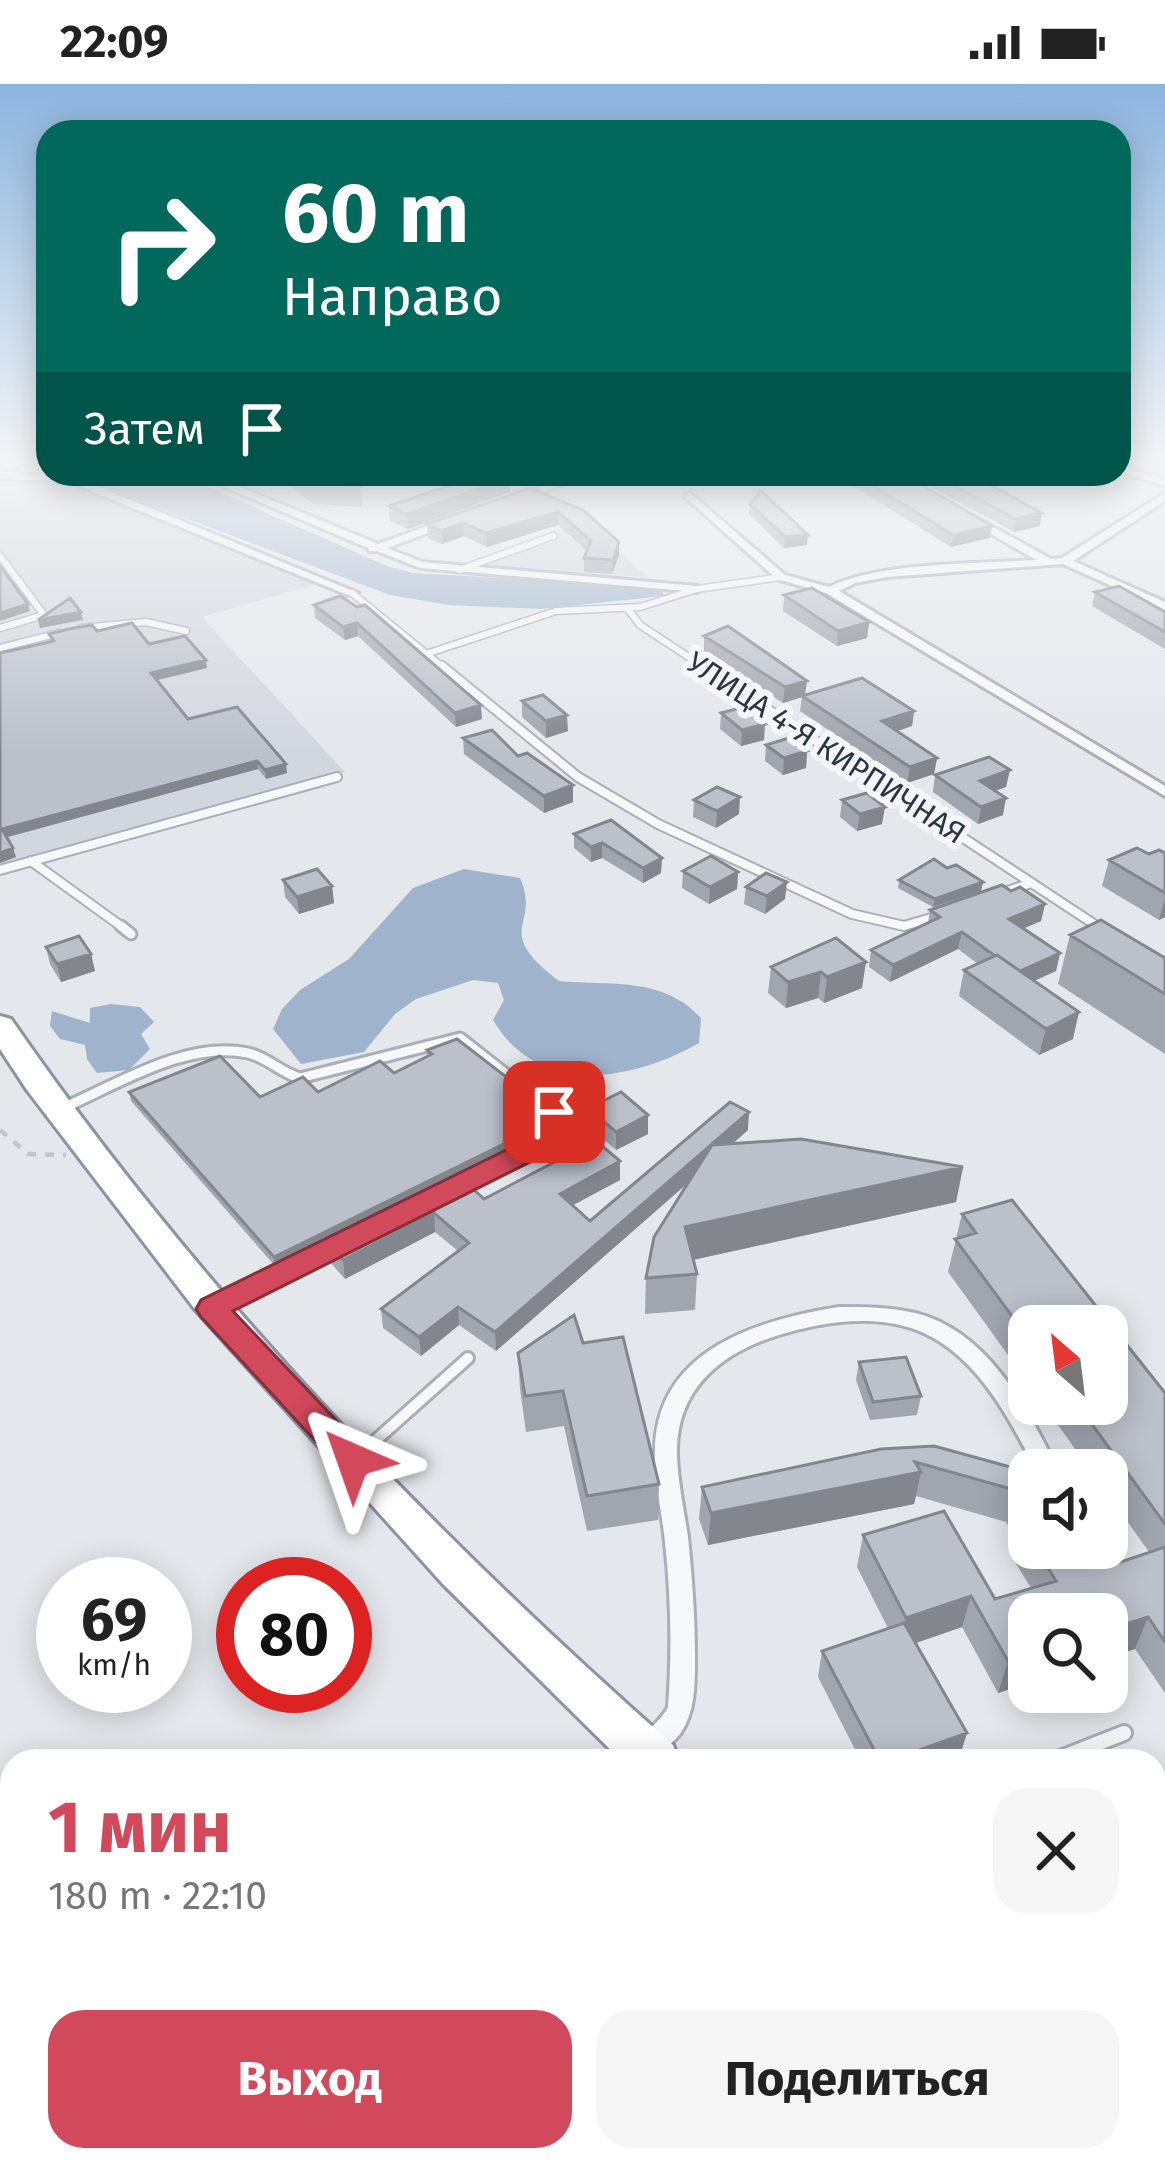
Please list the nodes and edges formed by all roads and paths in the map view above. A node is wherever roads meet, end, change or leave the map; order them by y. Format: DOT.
graph roads {
  1 [pos="0,556"];
  2 [pos="262,556"];
  3 [pos="395,556"];
  4 [pos="497,556"];
  5 [pos="758,556"];
  6 [pos="1048,556"];
  7 [pos="1068,556"];
  8 [pos="1059,562"];
  9 [pos="459,570"];
  10 [pos="781,577"];
  11 [pos="697,589"];
  12 [pos="830,591"];
  13 [pos="352,593"];
  14 [pos="1165,607"];
  15 [pos="627,608"];
  16 [pos="0,628"];
  17 [pos="186,631"];
  18 [pos="0,648"];
  19 [pos="426,654"];
  20 [pos="337,777"];
  21 [pos="1165,792"];
  22 [pos="31,861"];
  23 [pos="0,870"];
  24 [pos="1030,883"];
  25 [pos="988,898"];
  26 [pos="946,914"];
  27 [pos="1107,933"];
  28 [pos="130,934"];
  29 [pos="0,1026"];
  30 [pos="57,1111"];
  31 [pos="0,1130"];
  32 [pos="83,1148"];
  33 [pos="440,1198"];
  34 [pos="353,1240"];
  35 [pos="212,1309"];
  36 [pos="467,1358"];
  37 [pos="1036,1449"];
  38 [pos="353,1460"];
  39 [pos="1124,1733"];
  40 [pos="638,1749"];
  41 [pos="654,1749"];
  42 [pos="1083,1749"];
  1 -- 16 [label="lane"];
  2 -- 13 [label="street"];
  3 -- 9 [label="street"];
  4 -- 9 [label="lane"];
  5 -- 10 [label="street"];
  6 -- 8 [label="street"];
  7 -- 8 [label="street"];
  8 -- 12 [label="street"];
  8 -- 14 [label="street"];
  9 -- 11 [label="street"];
  10 -- 11 [label="lane"];
  10 -- 12 [label="street"];
  11 -- 15 [label="lane"];
  12 -- 21 [label="street"];
  13 -- 19 [label="lane"];
  15 -- 19 [label="lane"];
  15 -- 24 [label="lane, УЛИЦА 4-Я КИРПИЧНАЯ"];
  17 -- 18 [label="lane"];
  19 -- 26 [label="lane"];
  20 -- 22 [label="lane"];
  22 -- 23 [label="lane"];
  22 -- 28 [label="lane"];
  24 -- 25 [label="lane"];
  24 -- 27 [label="lane, УЛИЦА 4-Я КИРПИЧНАЯ"];
  29 -- 30 [label="highway"];
  30 -- 32 [label="highway"];
  30 -- 33 [label="lane"];
  31 -- 32 [label="path"];
  32 -- 35 [label="highway"];
  34 -- 35 [label="lane"];
  35 -- 38 [label="highway"];
  36 -- 38 [label="lane"];
  37 -- 41 [label="street"];
  38 -- 40 [label="highway"];
  39 -- 42 [label="lane"];
}
